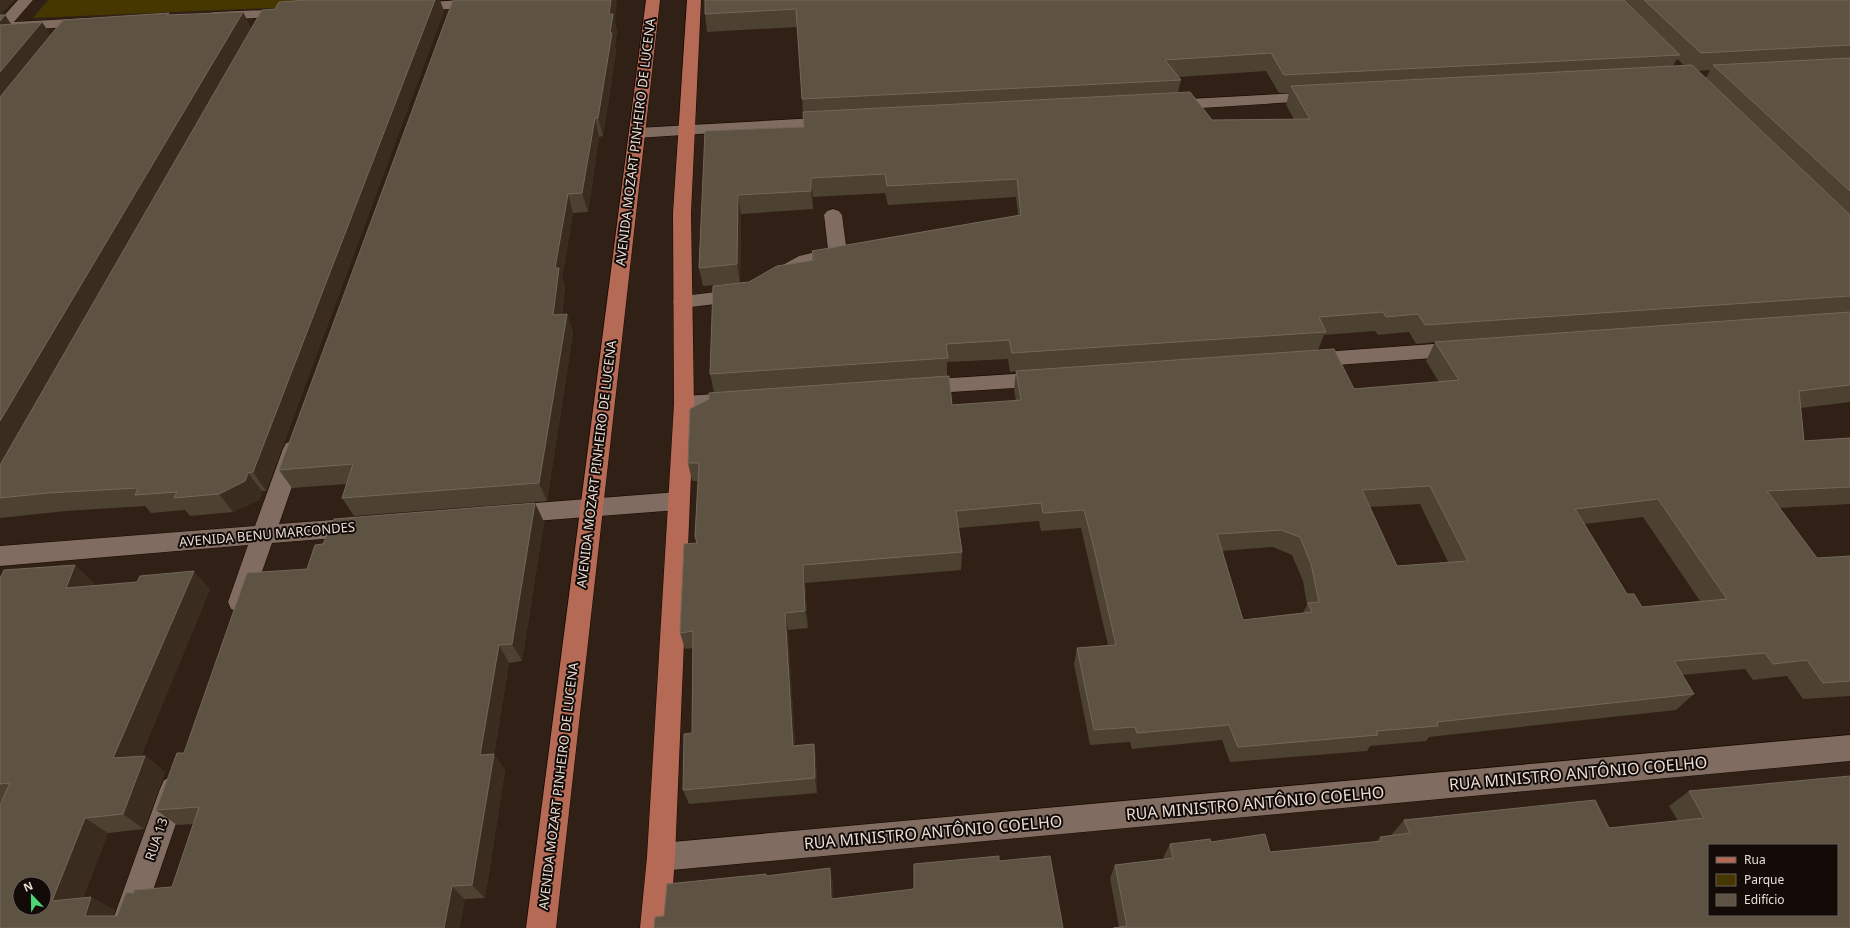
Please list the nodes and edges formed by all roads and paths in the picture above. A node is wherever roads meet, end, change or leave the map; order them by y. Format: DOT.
graph roads {
  1 [pos="26,0"];
  2 [pos="540,0"];
  3 [pos="653,0"];
  4 [pos="694,0"];
  5 [pos="455,4"];
  6 [pos="397,8"];
  7 [pos="307,12"];
  8 [pos="270,14"];
  9 [pos="200,17"];
  10 [pos="100,22"];
  11 [pos="77,23"];
  12 [pos="1,27"];
  13 [pos="447,27"];
  14 [pos="258,34"];
  15 [pos="63,41"];
  16 [pos="1330,96"];
  17 [pos="1156,105"];
  18 [pos="846,121"];
  19 [pos="688,129"];
  20 [pos="637,132"];
  21 [pos="833,215"];
  22 [pos="683,302"];
  23 [pos="1477,348"];
  24 [pos="1287,362"];
  25 [pos="1065,377"];
  26 [pos="898,389"];
  27 [pos="747,400"];
  28 [pos="684,404"];
  29 [pos="301,430"];
  30 [pos="678,501"];
  31 [pos="591,507"];
  32 [pos="489,516"];
  33 [pos="380,525"];
  34 [pos="263,535"];
  35 [pos="0,556"];
  36 [pos="232,624"];
  37 [pos="1850,748"];
  38 [pos="180,772"];
  39 [pos="661,857"];
  40 [pos="125,928"];
  41 [pos="541,928"];
  42 [pos="655,928"];
  1 -- 12 [label="street"];
  2 -- 5 [label="street"];
  3 -- 20 [label="main road, AVENIDA MOZART PINHEIRO DE LUCENA"];
  4 -- 19 [label="main road"];
  5 -- 6 [label="street"];
  5 -- 13 [label="street"];
  7 -- 8 [label="street"];
  8 -- 9 [label="street"];
  8 -- 14 [label="street"];
  10 -- 11 [label="street"];
  11 -- 12 [label="street"];
  11 -- 15 [label="street"];
  16 -- 17 [label="street"];
  18 -- 19 [label="street"];
  19 -- 20 [label="street"];
  19 -- 22 [label="main road"];
  20 -- 31 [label="main road, AVENIDA MOZART PINHEIRO DE LUCENA"];
  21 -- 22 [label="street"];
  22 -- 28 [label="main road"];
  23 -- 24 [label="street"];
  25 -- 26 [label="street"];
  27 -- 28 [label="street"];
  28 -- 30 [label="main road"];
  29 -- 34 [label="street"];
  30 -- 31 [label="street"];
  30 -- 39 [label="main road"];
  31 -- 32 [label="street"];
  31 -- 41 [label="main road, AVENIDA MOZART PINHEIRO DE LUCENA"];
  33 -- 34 [label="street, AVENIDA BENU MARCONDES"];
  34 -- 35 [label="street, AVENIDA BENU MARCONDES"];
  34 -- 36 [label="street"];
  37 -- 39 [label="street, RUA MINISTRO ANTÔNIO COELHO"];
  38 -- 40 [label="street, RUA 13"];
  39 -- 42 [label="main road"];
}
